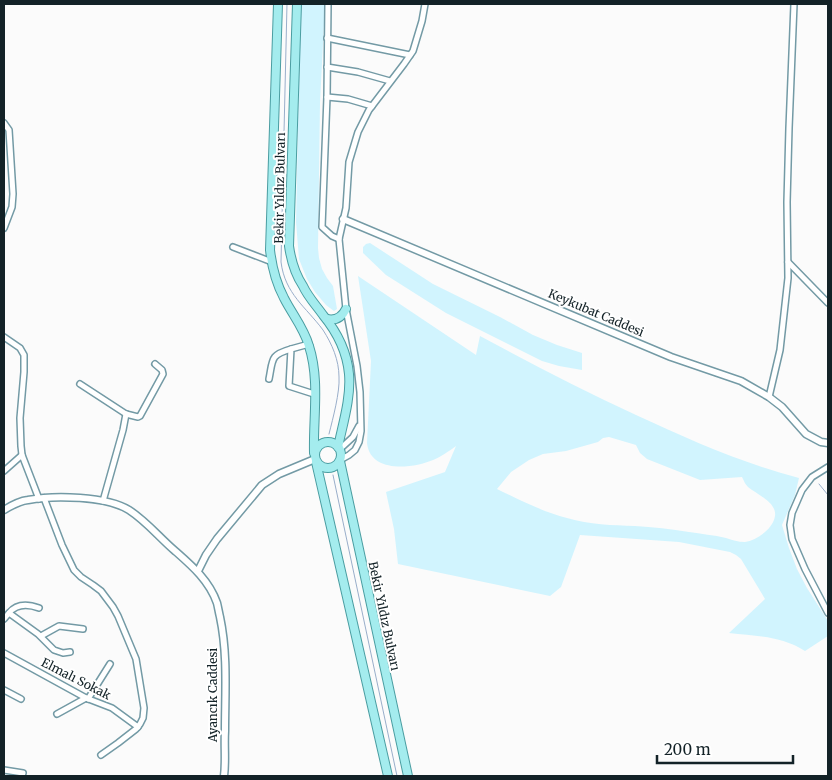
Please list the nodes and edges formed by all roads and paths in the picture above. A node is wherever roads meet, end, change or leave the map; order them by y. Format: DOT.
graph roads {
  1 [pos="278,4"];
  2 [pos="297,4"];
  3 [pos="328,4"];
  4 [pos="425,4"];
  5 [pos="794,4"];
  6 [pos="327,38"];
  7 [pos="410,55"];
  8 [pos="327,67"];
  9 [pos="390,81"];
  10 [pos="327,97"];
  11 [pos="372,106"];
  12 [pos="4,123"];
  13 [pos="6,215"];
  14 [pos="343,219"];
  15 [pos="4,228"];
  16 [pos="339,239"];
  17 [pos="233,248"];
  18 [pos="272,262"];
  19 [pos="788,262"];
  20 [pos="828,304"];
  21 [pos="346,308"];
  22 [pos="326,319"];
  23 [pos="4,337"];
  24 [pos="309,344"];
  25 [pos="291,349"];
  26 [pos="155,364"];
  27 [pos="269,379"];
  28 [pos="80,384"];
  29 [pos="314,394"];
  30 [pos="768,396"];
  31 [pos="126,414"];
  32 [pos="360,423"];
  33 [pos="828,443"];
  34 [pos="339,448"];
  35 [pos="22,455"];
  36 [pos="315,458"];
  37 [pos="340,460"];
  38 [pos="828,467"];
  39 [pos="4,471"];
  40 [pos="41,498"];
  41 [pos="103,501"];
  42 [pos="4,510"];
  43 [pos="198,571"];
  44 [pos="39,608"];
  45 [pos="10,613"];
  46 [pos="828,613"];
  47 [pos="4,619"];
  48 [pos="83,629"];
  49 [pos="41,636"];
  50 [pos="70,652"];
  51 [pos="4,653"];
  52 [pos="110,664"];
  53 [pos="4,690"];
  54 [pos="21,699"];
  55 [pos="87,699"];
  56 [pos="57,714"];
  57 [pos="138,727"];
  58 [pos="101,755"];
  59 [pos="4,770"];
  60 [pos="23,774"];
  61 [pos="224,776"];
  62 [pos="388,776"];
  63 [pos="408,776"];
  1 -- 18 [label="main road, Bekir Yıldız Bulvarı"];
  2 -- 22 [label="main road, Bekir Yıldız Bulvarı"];
  3 -- 6 [label="street"];
  4 -- 7 [label="street"];
  5 -- 19 [label="street"];
  6 -- 7 [label="street"];
  6 -- 8 [label="street"];
  7 -- 9 [label="street"];
  8 -- 9 [label="street"];
  8 -- 10 [label="street"];
  9 -- 11 [label="street"];
  10 -- 11 [label="street"];
  10 -- 16 [label="street"];
  11 -- 14 [label="street"];
  12 -- 13 [label="street"];
  13 -- 15 [label="street"];
  14 -- 16 [label="street"];
  14 -- 30 [label="street, Keykubat Caddesi"];
  16 -- 21 [label="street"];
  17 -- 18 [label="street"];
  18 -- 24 [label="main road, Bekir Yıldız Bulvarı"];
  19 -- 20 [label="street"];
  19 -- 30 [label="street"];
  21 -- 22 [label="main road"];
  21 -- 32 [label="street"];
  22 -- 34 [label="main road, Bekir Yıldız Bulvarı"];
  23 -- 35 [label="street"];
  24 -- 25 [label="street"];
  24 -- 29 [label="main road, Bekir Yıldız Bulvarı"];
  25 -- 27 [label="street"];
  25 -- 29 [label="street"];
  26 -- 31 [label="street"];
  28 -- 31 [label="street"];
  29 -- 36 [label="main road, Bekir Yıldız Bulvarı"];
  30 -- 33 [label="street, Keykubat Caddesi"];
  31 -- 41 [label="street"];
  32 -- 34 [label="street"];
  32 -- 37 [label="street"];
  34 -- 36 [label="main road"];
  34 -- 37 [label="main road"];
  35 -- 39 [label="street"];
  35 -- 40 [label="street"];
  36 -- 37 [label="main road"];
  36 -- 43 [label="street"];
  36 -- 62 [label="main road, Bekir Yıldız Bulvarı"];
  37 -- 63 [label="main road, Bekir Yıldız Bulvarı"];
  38 -- 46 [label="street"];
  40 -- 41 [label="street, Ayancık Caddesi"];
  40 -- 42 [label="street, Ayancık Caddesi"];
  40 -- 57 [label="street"];
  41 -- 43 [label="street, Ayancık Caddesi"];
  43 -- 61 [label="street, Ayancık Caddesi"];
  44 -- 45 [label="street"];
  45 -- 47 [label="street"];
  45 -- 49 [label="street"];
  48 -- 49 [label="street"];
  49 -- 50 [label="street"];
  51 -- 55 [label="street, Elmalı Sokak"];
  52 -- 55 [label="street"];
  53 -- 54 [label="street"];
  55 -- 56 [label="street"];
  55 -- 57 [label="street, Elmalı Sokak"];
  57 -- 58 [label="street"];
  59 -- 60 [label="street"];
}
